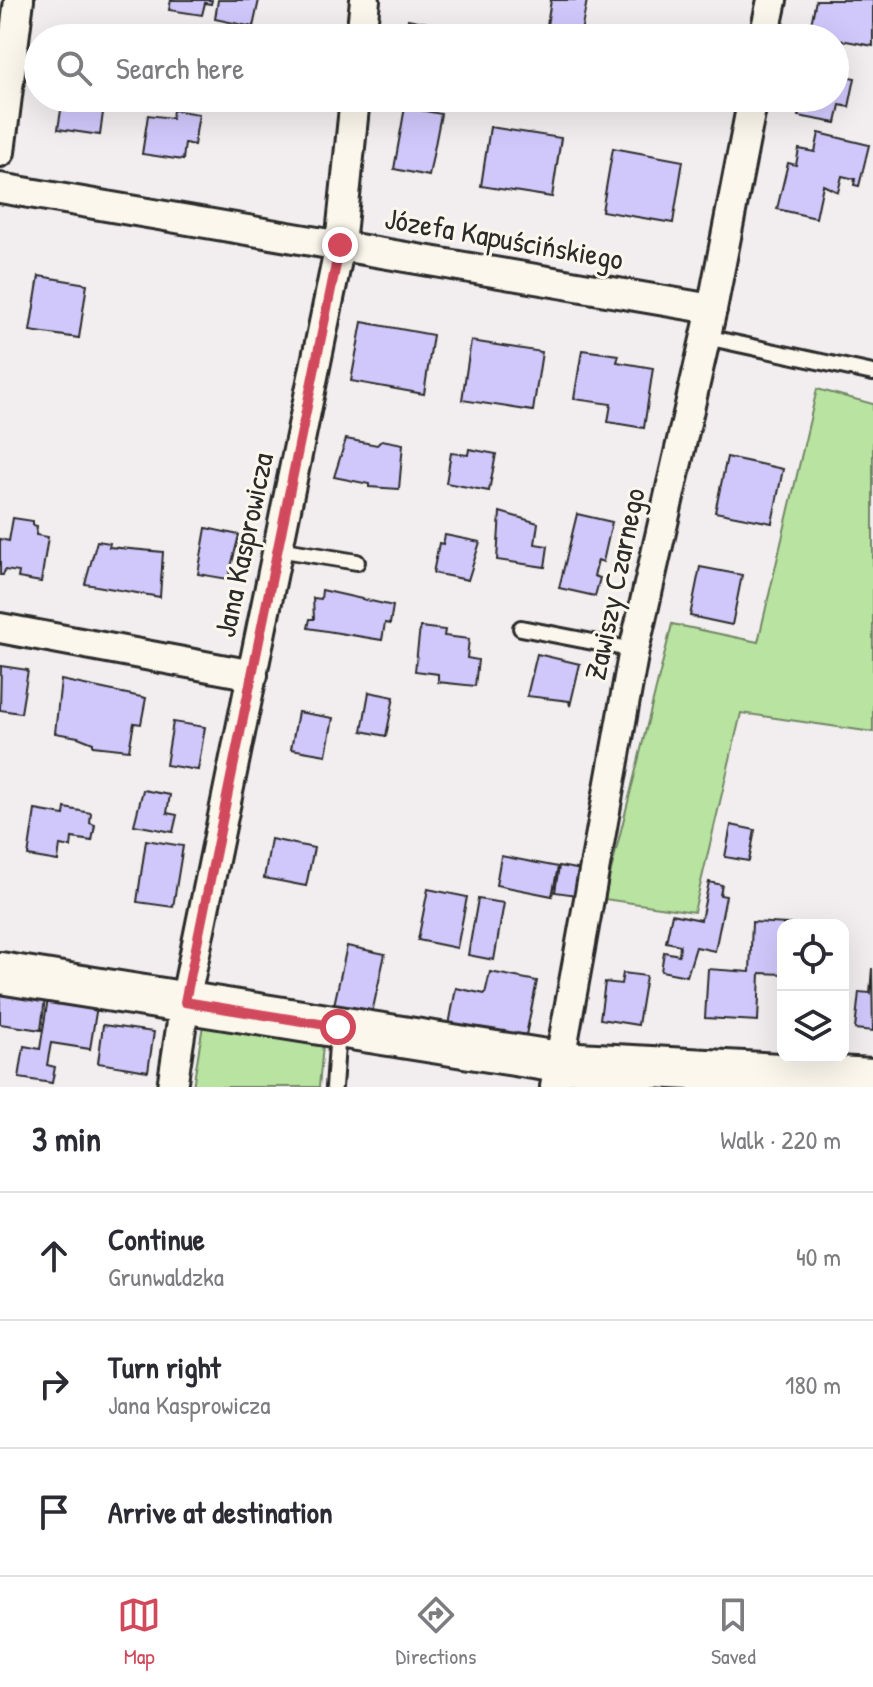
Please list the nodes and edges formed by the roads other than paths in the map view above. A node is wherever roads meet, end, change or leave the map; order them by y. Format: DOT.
graph roads {
  1 [pos="19,0"];
  2 [pos="365,0"];
  3 [pos="772,0"];
  4 [pos="362,24"];
  5 [pos="767,24"];
  6 [pos="354,112"];
  7 [pos="750,112"];
  8 [pos="0,152"];
  9 [pos="0,188"];
  10 [pos="340,245"];
  11 [pos="712,309"];
  12 [pos="706,337"];
  13 [pos="873,373"];
  14 [pos="278,549"];
  15 [pos="357,562"];
  16 [pos="0,628"];
  17 [pos="521,628"];
  18 [pos="634,650"];
  19 [pos="253,675"];
  20 [pos="0,973"];
  21 [pos="185,1002"];
  22 [pos="338,1027"];
  23 [pos="557,1075"];
  24 [pos="873,1079"];
  25 [pos="172,1087"];
  26 [pos="334,1087"];
  1 -- 8 [label="street"];
  2 -- 4 [label="street"];
  3 -- 5 [label="street"];
  6 -- 10 [label="street, Jana Kasprowicza"];
  7 -- 11 [label="street, Zawiszy Czarnego"];
  9 -- 10 [label="street, Józefa Kapuścińskiego"];
  10 -- 11 [label="street, Józefa Kapuścińskiego"];
  10 -- 14 [label="street, Jana Kasprowicza"];
  11 -- 12 [label="street, Zawiszy Czarnego"];
  12 -- 13 [label="lane"];
  12 -- 18 [label="street, Zawiszy Czarnego"];
  14 -- 15 [label="lane"];
  14 -- 19 [label="street, Jana Kasprowicza"];
  16 -- 19 [label="street"];
  17 -- 18 [label="lane"];
  18 -- 23 [label="street, Zawiszy Czarnego"];
  19 -- 21 [label="street, Jana Kasprowicza"];
  20 -- 21 [label="street"];
  21 -- 22 [label="street"];
  21 -- 25 [label="street, Jana Kasprowicza"];
  22 -- 23 [label="street"];
  22 -- 26 [label="lane"];
  23 -- 24 [label="street"];
}
